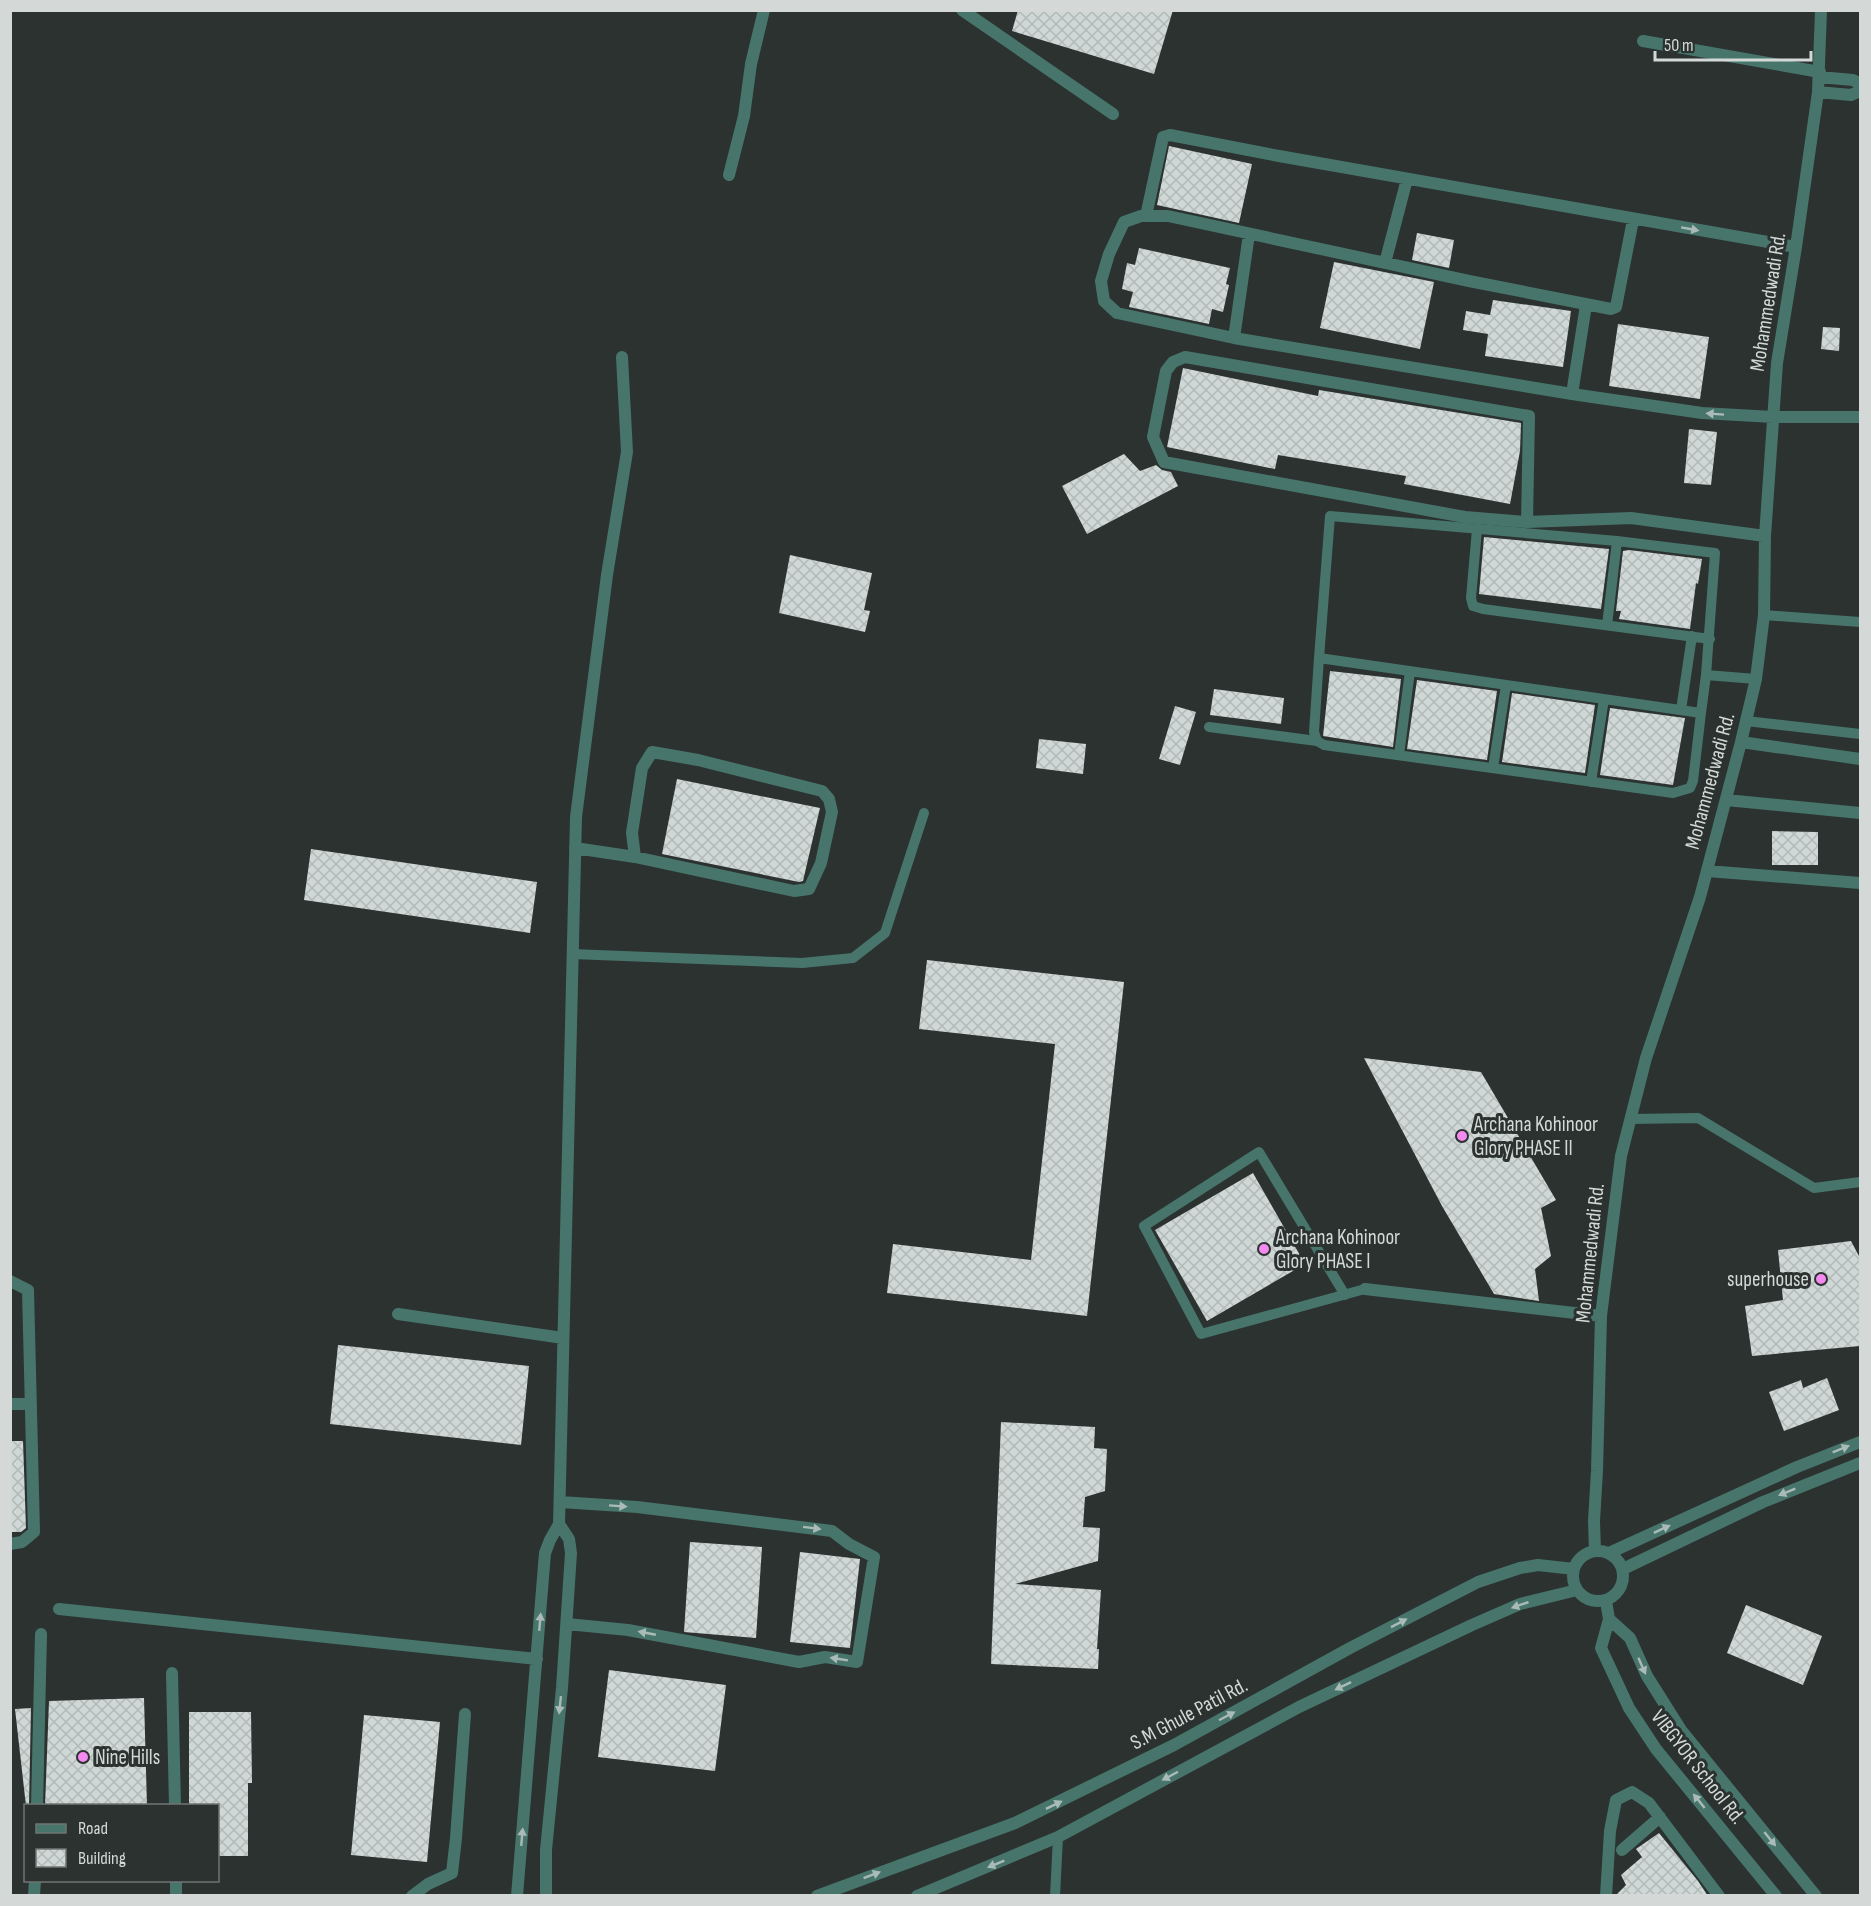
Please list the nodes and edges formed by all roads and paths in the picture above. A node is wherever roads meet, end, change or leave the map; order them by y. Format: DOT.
graph roads {
  1 [pos="764,10"];
  2 [pos="963,10"];
  3 [pos="1821,10"];
  4 [pos="1643,41"];
  5 [pos="1820,74"];
  6 [pos="1860,84"];
  7 [pos="1860,91"];
  8 [pos="1818,92"];
  9 [pos="1113,114"];
  10 [pos="729,175"];
  11 [pos="1407,179"];
  12 [pos="1146,216"];
  13 [pos="1633,219"];
  14 [pos="1249,234"];
  15 [pos="1796,247"];
  16 [pos="1385,263"];
  17 [pos="1586,305"];
  18 [pos="1234,338"];
  19 [pos="622,357"];
  20 [pos="1572,394"];
  21 [pos="1773,417"];
  22 [pos="1860,417"];
  23 [pos="1527,522"];
  24 [pos="1477,529"];
  25 [pos="1765,536"];
  26 [pos="1617,541"];
  27 [pos="1764,615"];
  28 [pos="1860,622"];
  29 [pos="1607,625"];
  30 [pos="1692,636"];
  31 [pos="1710,639"];
  32 [pos="1319,658"];
  33 [pos="1410,671"];
  34 [pos="1706,675"];
  35 [pos="1756,679"];
  36 [pos="1506,685"];
  37 [pos="1604,699"];
  38 [pos="1681,711"];
  39 [pos="1701,713"];
  40 [pos="1746,721"];
  41 [pos="1209,727"];
  42 [pos="1860,734"];
  43 [pos="1317,741"];
  44 [pos="1741,742"];
  45 [pos="1399,755"];
  46 [pos="1860,759"];
  47 [pos="1493,768"];
  48 [pos="1591,782"];
  49 [pos="1726,800"];
  50 [pos="924,813"];
  51 [pos="1860,813"];
  52 [pos="575,848"];
  53 [pos="634,857"];
  54 [pos="1707,871"];
  55 [pos="1860,883"];
  56 [pos="572,954"];
  57 [pos="1630,1119"];
  58 [pos="1860,1182"];
  59 [pos="10,1281"];
  60 [pos="1365,1289"];
  61 [pos="1345,1295"];
  62 [pos="398,1314"];
  63 [pos="1601,1316"];
  64 [pos="563,1338"];
  65 [pos="10,1404"];
  66 [pos="31,1404"];
  67 [pos="1860,1442"];
  68 [pos="1860,1463"];
  69 [pos="560,1502"];
  70 [pos="559,1524"];
  71 [pos="10,1544"];
  72 [pos="1595,1551"];
  73 [pos="1609,1553"];
  74 [pos="1574,1569"];
  75 [pos="1623,1569"];
  76 [pos="1577,1590"];
  77 [pos="1606,1601"];
  78 [pos="59,1609"];
  79 [pos="1609,1619"];
  80 [pos="567,1624"];
  81 [pos="41,1634"];
  82 [pos="537,1659"];
  83 [pos="172,1673"];
  84 [pos="465,1713"];
  85 [pos="37,1804"];
  86 [pos="175,1804"];
  87 [pos="1660,1817"];
  88 [pos="1058,1837"];
  89 [pos="1622,1850"];
  90 [pos="1606,1895"];
  91 [pos="412,1896"];
  92 [pos="517,1896"];
  93 [pos="546,1896"];
  94 [pos="817,1896"];
  95 [pos="917,1896"];
  96 [pos="1055,1896"];
  97 [pos="1719,1896"];
  98 [pos="1776,1896"];
  99 [pos="1816,1896"];
  1 -- 10 [label="street"];
  2 -- 9 [label="street"];
  3 -- 5 [label="street, Mohammedwadi Rd."];
  4 -- 5 [label="street"];
  5 -- 6 [label="street"];
  5 -- 8 [label="street, Mohammedwadi Rd."];
  7 -- 8 [label="street"];
  8 -- 15 [label="street, Mohammedwadi Rd."];
  11 -- 12 [label="street"];
  11 -- 13 [label="street"];
  11 -- 16 [label="street"];
  12 -- 14 [label="street"];
  12 -- 18 [label="street"];
  13 -- 15 [label="street, one-way"];
  13 -- 17 [label="street"];
  14 -- 16 [label="street"];
  14 -- 18 [label="street"];
  15 -- 21 [label="street, Mohammedwadi Rd."];
  16 -- 17 [label="street"];
  17 -- 20 [label="street"];
  18 -- 20 [label="street"];
  19 -- 52 [label="street"];
  21 -- 20 [label="street, one-way"];
  21 -- 22 [label="street"];
  21 -- 25 [label="street, Mohammedwadi Rd."];
  23 -- 23 [label="street"];
  23 -- 25 [label="street"];
  24 -- 26 [label="lane"];
  24 -- 29 [label="lane"];
  24 -- 32 [label="lane"];
  25 -- 27 [label="street, Mohammedwadi Rd."];
  26 -- 29 [label="lane"];
  26 -- 31 [label="lane"];
  27 -- 28 [label="lane"];
  27 -- 35 [label="street, Mohammedwadi Rd."];
  29 -- 30 [label="lane"];
  30 -- 31 [label="lane"];
  30 -- 38 [label="lane"];
  31 -- 34 [label="lane"];
  32 -- 33 [label="lane"];
  32 -- 43 [label="lane"];
  33 -- 36 [label="lane"];
  33 -- 45 [label="lane"];
  34 -- 35 [label="lane"];
  34 -- 39 [label="lane"];
  35 -- 40 [label="street, Mohammedwadi Rd."];
  36 -- 37 [label="lane"];
  36 -- 47 [label="lane"];
  37 -- 38 [label="lane"];
  37 -- 48 [label="lane"];
  38 -- 39 [label="lane"];
  39 -- 48 [label="lane"];
  40 -- 42 [label="lane"];
  40 -- 44 [label="street, Mohammedwadi Rd."];
  41 -- 43 [label="lane"];
  43 -- 45 [label="lane"];
  44 -- 46 [label="street"];
  44 -- 49 [label="street, Mohammedwadi Rd."];
  45 -- 47 [label="lane"];
  47 -- 48 [label="lane"];
  49 -- 51 [label="street"];
  49 -- 54 [label="street, Mohammedwadi Rd."];
  50 -- 56 [label="lane"];
  52 -- 53 [label="street"];
  52 -- 56 [label="street"];
  53 -- 53 [label="street"];
  54 -- 55 [label="street"];
  54 -- 57 [label="street, Mohammedwadi Rd."];
  56 -- 64 [label="street"];
  57 -- 58 [label="lane"];
  57 -- 63 [label="street, Mohammedwadi Rd."];
  59 -- 66 [label="street"];
  60 -- 61 [label="lane"];
  60 -- 63 [label="street"];
  61 -- 61 [label="lane"];
  62 -- 64 [label="street"];
  63 -- 72 [label="street, Mohammedwadi Rd."];
  64 -- 69 [label="street"];
  65 -- 66 [label="street"];
  66 -- 71 [label="street"];
  73 -- 67 [label="street, one-way"];
  68 -- 75 [label="street, one-way"];
  69 -- 70 [label="street"];
  69 -- 80 [label="street, one-way"];
  70 -- 80 [label="street"];
  82 -- 70 [label="street, one-way"];
  72 -- 73 [label="street"];
  72 -- 74 [label="street"];
  73 -- 75 [label="street"];
  74 -- 76 [label="street"];
  94 -- 74 [label="street, S.M Ghule Patil Rd., one-way"];
  75 -- 77 [label="street"];
  76 -- 77 [label="street"];
  76 -- 88 [label="street, one-way"];
  77 -- 79 [label="street"];
  78 -- 82 [label="street"];
  98 -- 79 [label="street, VIBGYOR School Rd., one-way"];
  79 -- 99 [label="street, one-way"];
  80 -- 93 [label="street, one-way"];
  81 -- 85 [label="street"];
  92 -- 82 [label="street, one-way"];
  83 -- 86 [label="street"];
  84 -- 91 [label="street"];
  87 -- 89 [label="street"];
  87 -- 90 [label="street"];
  87 -- 97 [label="street"];
  88 -- 95 [label="street, one-way"];
  88 -- 96 [label="lane"];
}
